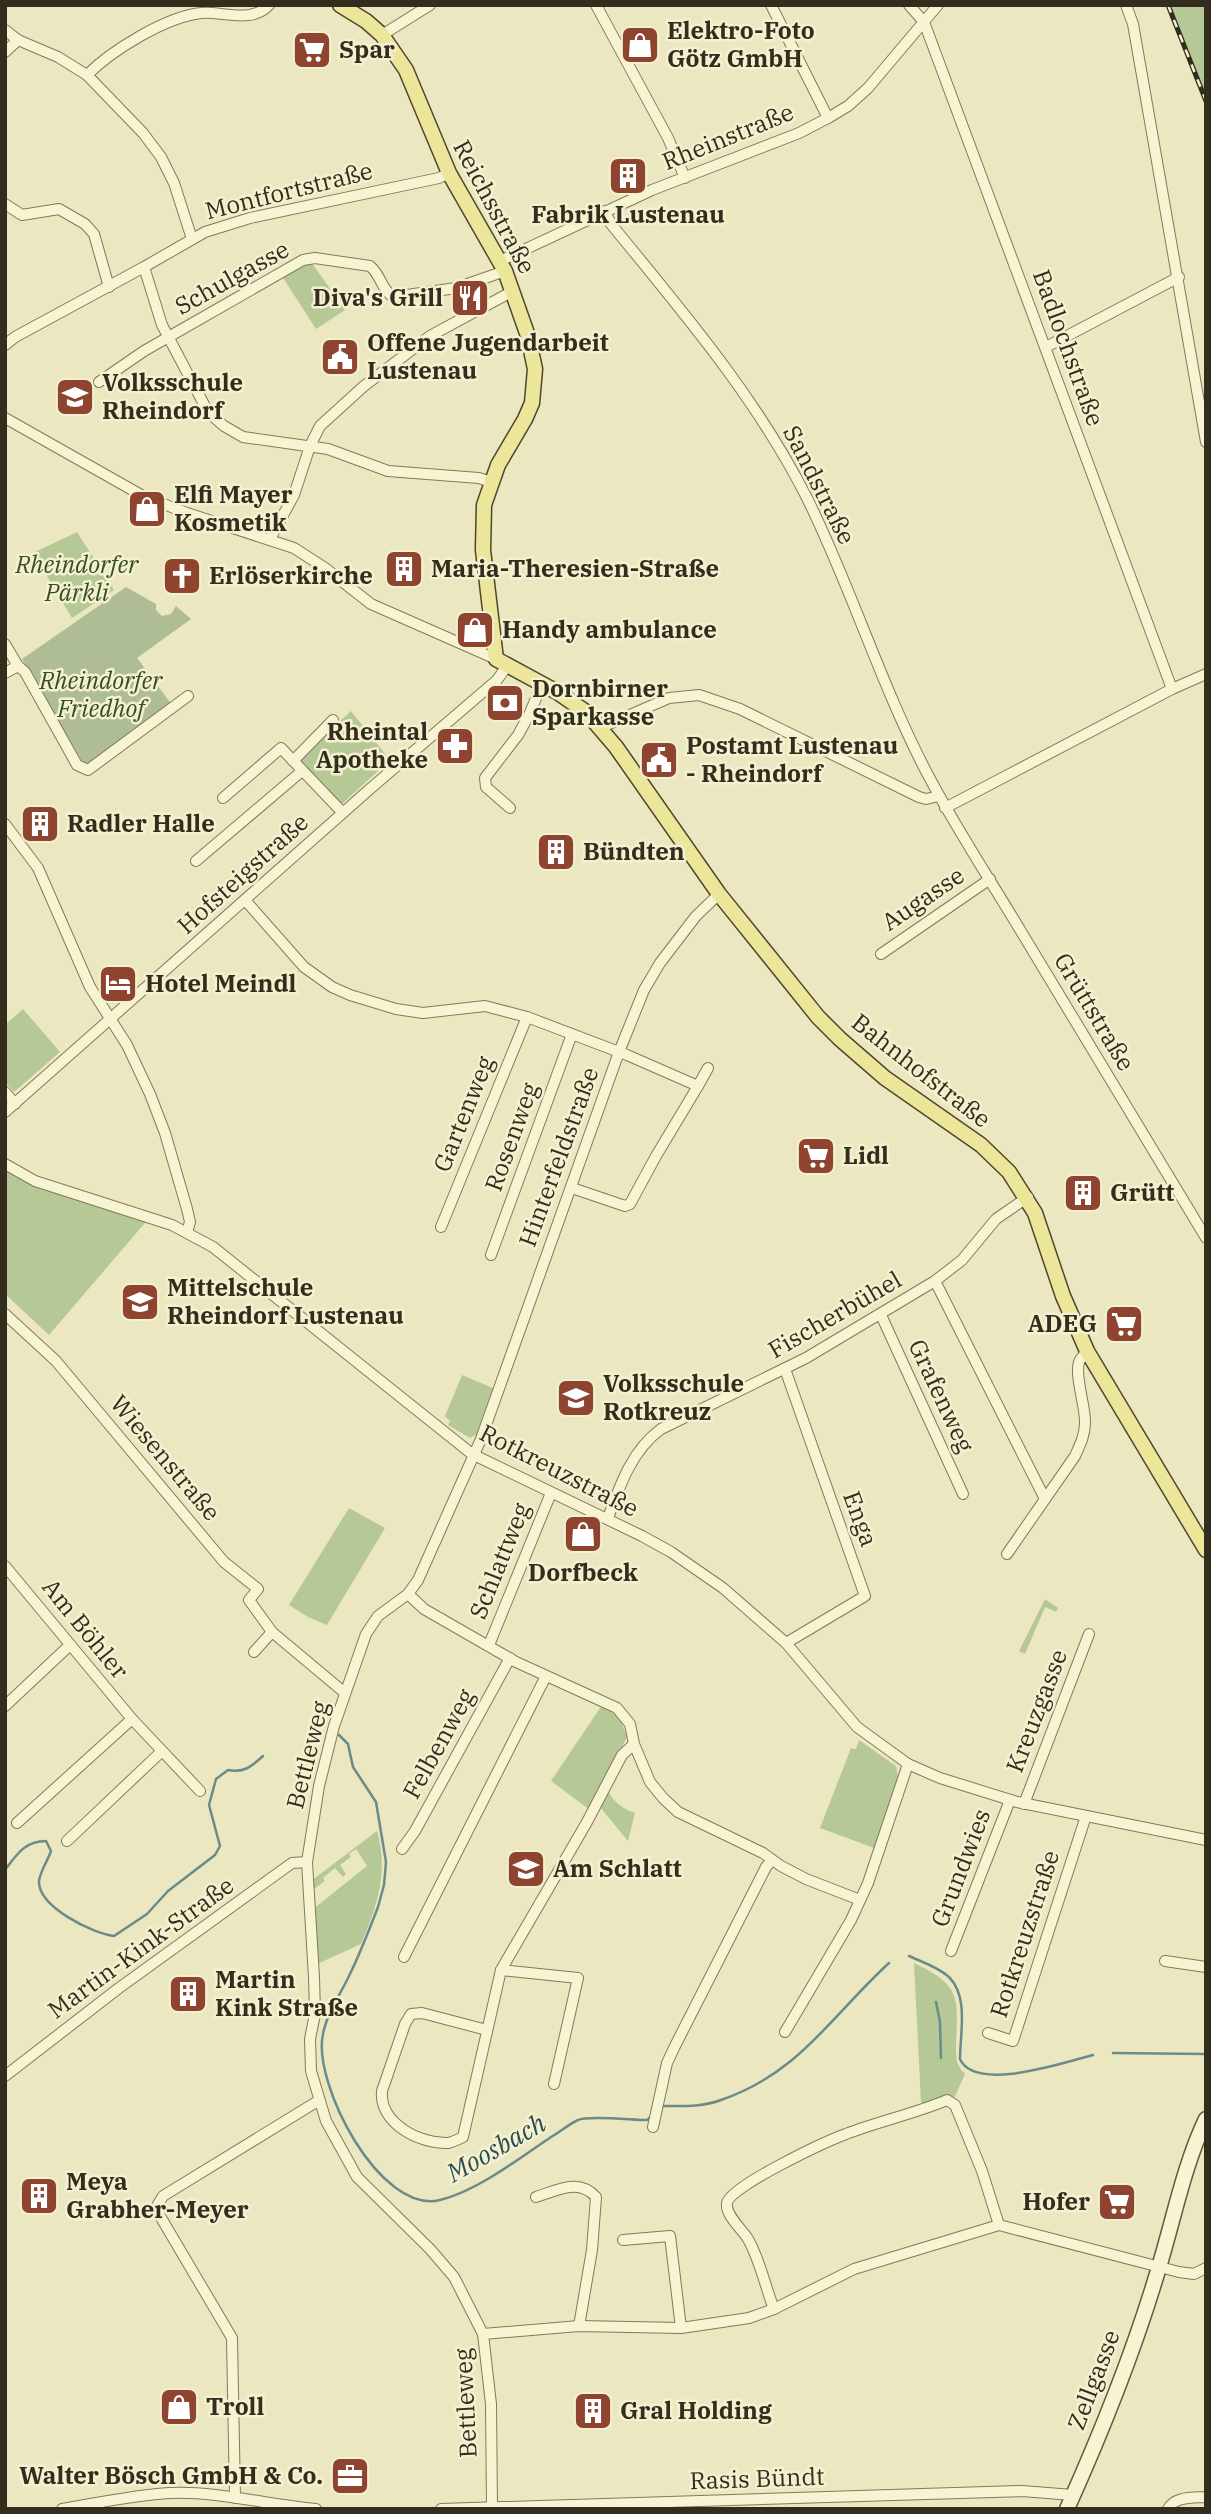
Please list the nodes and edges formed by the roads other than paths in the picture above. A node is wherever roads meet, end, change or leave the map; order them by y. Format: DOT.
graph roads {
  1 [pos="269,5"];
  2 [pos="340,5"];
  3 [pos="430,5"];
  4 [pos="596,5"];
  5 [pos="771,5"];
  6 [pos="909,5"];
  7 [pos="938,5"];
  8 [pos="1126,5"];
  9 [pos="924,22"];
  10 [pos="5,30"];
  11 [pos="382,35"];
  12 [pos="18,40"];
  13 [pos="5,52"];
  14 [pos="87,75"];
  15 [pos="828,118"];
  16 [pos="449,173"];
  17 [pos="685,178"];
  18 [pos="5,204"];
  19 [pos="605,211"];
  20 [pos="192,239"];
  21 [pos="503,266"];
  22 [pos="144,267"];
  23 [pos="1179,277"];
  24 [pos="108,287"];
  25 [pos="513,291"];
  26 [pos="169,337"];
  27 [pos="7,341"];
  28 [pos="1046,347"];
  29 [pos="99,383"];
  30 [pos="5,418"];
  31 [pos="1206,442"];
  32 [pos="310,446"];
  33 [pos="491,482"];
  34 [pos="270,539"];
  35 [pos="5,644"];
  36 [pos="501,662"];
  37 [pos="18,666"];
  38 [pos="5,673"];
  39 [pos="1206,674"];
  40 [pos="541,684"];
  41 [pos="1172,688"];
  42 [pos="188,696"];
  43 [pos="333,720"];
  44 [pos="600,727"];
  45 [pos="293,761"];
  46 [pos="302,771"];
  47 [pos="939,796"];
  48 [pos="223,798"];
  49 [pos="510,808"];
  50 [pos="945,808"];
  51 [pos="343,813"];
  52 [pos="5,824"];
  53 [pos="197,861"];
  54 [pos="990,879"];
  55 [pos="719,894"];
  56 [pos="245,900"];
  57 [pos="881,954"];
  58 [pos="527,1017"];
  59 [pos="110,1019"];
  60 [pos="572,1034"];
  61 [pos="619,1052"];
  62 [pos="708,1068"];
  63 [pos="698,1086"];
  64 [pos="5,1092"];
  65 [pos="15,1104"];
  66 [pos="5,1112"];
  67 [pos="5,1164"];
  68 [pos="572,1188"];
  69 [pos="1028,1198"];
  70 [pos="441,1227"];
  71 [pos="187,1232"];
  72 [pos="1206,1238"];
  73 [pos="491,1255"];
  74 [pos="935,1281"];
  75 [pos="5,1314"];
  76 [pos="881,1315"];
  77 [pos="1087,1351"];
  78 [pos="785,1369"];
  79 [pos="472,1454"];
  80 [pos="551,1493"];
  81 [pos="962,1494"];
  82 [pos="1045,1499"];
  83 [pos="608,1518"];
  84 [pos="1206,1550"];
  85 [pos="1007,1554"];
  86 [pos="5,1566"];
  87 [pos="408,1594"];
  88 [pos="272,1632"];
  89 [pos="1089,1634"];
  90 [pos="786,1643"];
  91 [pos="70,1645"];
  92 [pos="489,1645"];
  93 [pos="254,1652"];
  94 [pos="510,1658"];
  95 [pos="546,1676"];
  96 [pos="345,1693"];
  97 [pos="5,1706"];
  98 [pos="132,1719"];
  99 [pos="634,1744"];
  100 [pos="161,1752"];
  101 [pos="908,1764"];
  102 [pos="200,1791"];
  103 [pos="1010,1800"];
  104 [pos="1024,1804"];
  105 [pos="1086,1816"];
  106 [pos="17,1823"];
  107 [pos="1206,1840"];
  108 [pos="66,1841"];
  109 [pos="402,1849"];
  110 [pos="772,1860"];
  111 [pos="307,1862"];
  112 [pos="860,1900"];
  113 [pos="951,1951"];
  114 [pos="404,1957"];
  115 [pos="1165,1961"];
  116 [pos="1206,1967"];
  117 [pos="501,1970"];
  118 [pos="487,2029"];
  119 [pos="785,2032"];
  120 [pos="988,2033"];
  121 [pos="5,2076"];
  122 [pos="554,2084"];
  123 [pos="318,2101"];
  124 [pos="1206,2119"];
  125 [pos="653,2127"];
  126 [pos="536,2197"];
  127 [pos="999,2225"];
  128 [pos="623,2240"];
  129 [pos="1159,2266"];
  130 [pos="1206,2268"];
  131 [pos="774,2309"];
  132 [pos="579,2326"];
  133 [pos="681,2328"];
  134 [pos="483,2334"];
  135 [pos="1206,2497"];
  136 [pos="235,2498"];
  137 [pos="1070,2502"];
  138 [pos="492,2508"];
  139 [pos="62,2509"];
  140 [pos="316,2509"];
  141 [pos="442,2509"];
  142 [pos="1168,2509"];
  1 -- 14 [label="street"];
  2 -- 11 [label="main road, Reichsstraße"];
  3 -- 11 [label="street"];
  4 -- 17 [label="street"];
  5 -- 15 [label="street"];
  6 -- 9 [label="street"];
  7 -- 9 [label="street, Rheinstraße"];
  8 -- 23 [label="street"];
  9 -- 15 [label="street, Rheinstraße"];
  9 -- 28 [label="street, Badlochstraße"];
  10 -- 12 [label="street"];
  11 -- 16 [label="main road, Reichsstraße"];
  12 -- 13 [label="street"];
  12 -- 14 [label="street"];
  14 -- 20 [label="street"];
  15 -- 17 [label="street, Rheinstraße"];
  16 -- 20 [label="street, Montfortstraße"];
  16 -- 21 [label="main road, Reichsstraße"];
  17 -- 19 [label="street, Rheinstraße"];
  18 -- 24 [label="street"];
  19 -- 21 [label="street, Rheinstraße"];
  19 -- 47 [label="street, Sandstraße"];
  20 -- 22 [label="street, Montfortstraße"];
  21 -- 25 [label="main road, Reichsstraße"];
  21 -- 26 [label="street, Schulgasse"];
  22 -- 24 [label="street, Montfortstraße"];
  22 -- 26 [label="street"];
  23 -- 28 [label="street"];
  23 -- 31 [label="street"];
  24 -- 27 [label="street, Montfortstraße"];
  25 -- 32 [label="street"];
  25 -- 33 [label="main road, Reichsstraße"];
  26 -- 29 [label="street, Schulgasse"];
  26 -- 32 [label="street"];
  28 -- 41 [label="street, Badlochstraße"];
  30 -- 34 [label="street"];
  32 -- 33 [label="street"];
  32 -- 34 [label="street"];
  33 -- 36 [label="main road, Reichsstraße"];
  34 -- 36 [label="street"];
  35 -- 37 [label="street"];
  36 -- 40 [label="main road, Bahnhofstraße"];
  36 -- 51 [label="street, Hofsteigstraße"];
  37 -- 38 [label="street"];
  37 -- 42 [label="street"];
  39 -- 41 [label="street"];
  40 -- 44 [label="main road, Bahnhofstraße"];
  40 -- 49 [label="street"];
  41 -- 50 [label="street"];
  43 -- 45 [label="street"];
  44 -- 47 [label="street"];
  44 -- 55 [label="main road, Bahnhofstraße"];
  45 -- 46 [label="street"];
  45 -- 48 [label="street"];
  46 -- 51 [label="street"];
  46 -- 53 [label="street"];
  47 -- 50 [label="street, Sandstraße"];
  50 -- 54 [label="street, Grüttstraße"];
  51 -- 56 [label="street, Hofsteigstraße"];
  52 -- 59 [label="street"];
  54 -- 57 [label="street, Augasse"];
  54 -- 72 [label="street, Grüttstraße"];
  55 -- 61 [label="street, Hinterfeldstraße"];
  55 -- 69 [label="main road, Bahnhofstraße"];
  56 -- 58 [label="street"];
  56 -- 59 [label="street, Hofsteigstraße"];
  58 -- 60 [label="street"];
  58 -- 70 [label="street, Gartenweg"];
  59 -- 65 [label="street, Hofsteigstraße"];
  59 -- 71 [label="street"];
  60 -- 61 [label="street"];
  60 -- 73 [label="street, Rosenweg"];
  61 -- 63 [label="street"];
  61 -- 68 [label="street, Hinterfeldstraße"];
  62 -- 63 [label="street"];
  63 -- 68 [label="street"];
  64 -- 65 [label="street"];
  65 -- 66 [label="street, Hofsteigstraße"];
  67 -- 71 [label="street, Rotkreuzstraße"];
  68 -- 79 [label="street, Hinterfeldstraße"];
  69 -- 74 [label="street, Fischerbühel"];
  69 -- 77 [label="main road, Bahnhofstraße"];
  71 -- 79 [label="street, Rotkreuzstraße"];
  74 -- 76 [label="street, Fischerbühel"];
  74 -- 82 [label="street"];
  75 -- 88 [label="street, Wiesenstraße"];
  76 -- 78 [label="street, Fischerbühel"];
  76 -- 81 [label="street, Grafenweg"];
  77 -- 82 [label="street"];
  77 -- 84 [label="main road, Bahnhofstraße"];
  78 -- 83 [label="street, Fischerbühel"];
  78 -- 90 [label="street, Enga"];
  79 -- 80 [label="street, Rotkreuzstraße"];
  79 -- 87 [label="street, Bettleweg"];
  80 -- 83 [label="street, Rotkreuzstraße"];
  80 -- 92 [label="street, Schlattweg"];
  82 -- 85 [label="street"];
  83 -- 90 [label="street, Rotkreuzstraße"];
  86 -- 91 [label="street, Am Böhler"];
  87 -- 92 [label="street"];
  87 -- 96 [label="street, Bettleweg"];
  88 -- 93 [label="street"];
  88 -- 96 [label="street, Wiesenstraße"];
  89 -- 104 [label="street, Kreuzgasse"];
  90 -- 101 [label="street, Rotkreuzstraße"];
  91 -- 97 [label="street"];
  91 -- 98 [label="street, Am Böhler"];
  92 -- 94 [label="street"];
  94 -- 95 [label="street"];
  94 -- 109 [label="street, Felbenweg"];
  95 -- 99 [label="street"];
  95 -- 114 [label="street"];
  96 -- 111 [label="street, Bettleweg"];
  98 -- 100 [label="street, Am Böhler"];
  98 -- 106 [label="street"];
  99 -- 110 [label="street"];
  99 -- 117 [label="street"];
  100 -- 102 [label="street, Am Böhler"];
  100 -- 108 [label="street"];
  101 -- 103 [label="street, Rotkreuzstraße"];
  101 -- 112 [label="street"];
  103 -- 104 [label="street, Rotkreuzstraße"];
  103 -- 113 [label="street, Grundwies"];
  104 -- 105 [label="street, Rotkreuzstraße"];
  105 -- 107 [label="street, Rotkreuzstraße"];
  105 -- 120 [label="street, Rotkreuzstraße"];
  110 -- 112 [label="street"];
  110 -- 125 [label="street"];
  111 -- 121 [label="street, Martin-Kink-Straße"];
  111 -- 123 [label="street, Bettleweg"];
  112 -- 119 [label="street"];
  115 -- 116 [label="street"];
  117 -- 118 [label="street"];
  117 -- 122 [label="street"];
  118 -- 118 [label="street"];
  123 -- 134 [label="street, Bettleweg"];
  123 -- 136 [label="street"];
  124 -- 129 [label="main road, Zellgasse"];
  126 -- 132 [label="street"];
  127 -- 129 [label="street"];
  127 -- 131 [label="street"];
  127 -- 131 [label="street"];
  128 -- 133 [label="street"];
  129 -- 130 [label="street"];
  129 -- 137 [label="main road, Zellgasse"];
  131 -- 133 [label="street"];
  132 -- 133 [label="street"];
  132 -- 134 [label="street"];
  134 -- 138 [label="street, Bettleweg"];
  135 -- 142 [label="street"];
  136 -- 139 [label="street"];
  136 -- 140 [label="street"];
  137 -- 138 [label="street, Rasis Bündt"];
  138 -- 141 [label="street, Rasis Bündt"];
}
